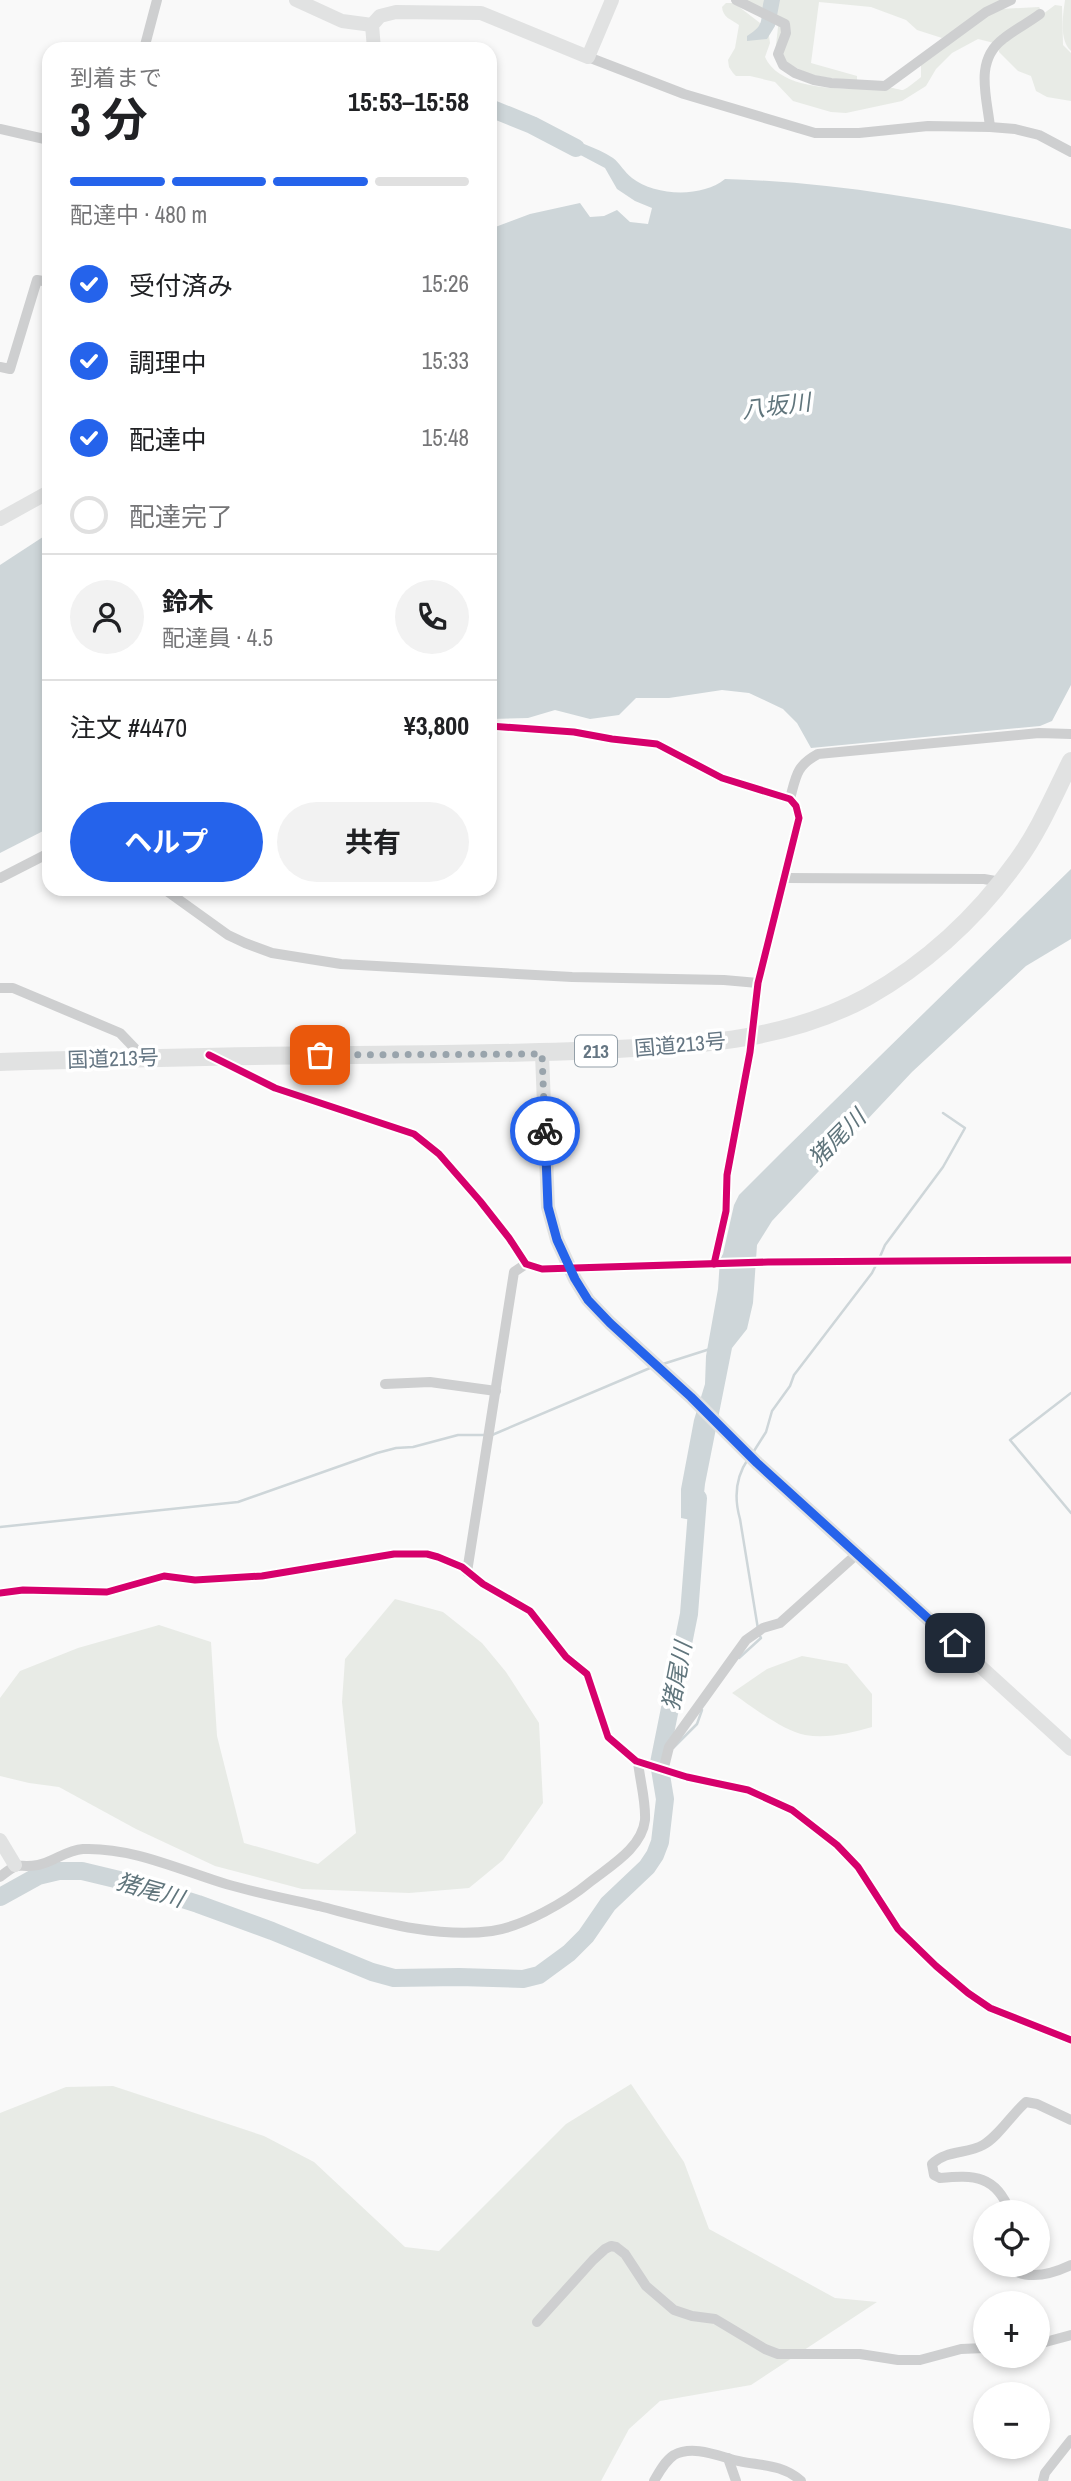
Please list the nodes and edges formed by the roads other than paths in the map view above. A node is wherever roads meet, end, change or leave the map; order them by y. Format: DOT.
graph roads {
  1 [pos="157,0"];
  2 [pos="296,0"];
  3 [pos="612,0"];
  4 [pos="736,0"];
  5 [pos="1011,0"];
  6 [pos="1040,14"];
  7 [pos="372,25"];
  8 [pos="146,42"];
  9 [pos="373,42"];
  10 [pos="588,57"];
  11 [pos="990,127"];
  12 [pos="0,129"];
  13 [pos="42,138"];
  14 [pos="1071,152"];
  15 [pos="42,281"];
  16 [pos="0,367"];
  17 [pos="42,496"];
  18 [pos="0,519"];
  19 [pos="497,726"];
  20 [pos="1071,734"];
  21 [pos="1071,761"];
  22 [pos="790,799"];
  23 [pos="42,857"];
  24 [pos="0,878"];
  25 [pos="786,878"];
  26 [pos="1000,882"];
  27 [pos="174,896"];
  28 [pos="758,984"];
  29 [pos="0,988"];
  30 [pos="752,1038"];
  31 [pos="542,1054"];
  32 [pos="209,1055"];
  33 [pos="144,1058"];
  34 [pos="0,1062"];
  35 [pos="1071,1260"];
  36 [pos="526,1264"];
  37 [pos="714,1264"];
  38 [pos="569,1267"];
  39 [pos="385,1384"];
  40 [pos="496,1391"];
  41 [pos="857,1554"];
  42 [pos="467,1572"];
  43 [pos="0,1593"];
  44 [pos="1071,1749"];
  45 [pos="638,1762"];
  46 [pos="663,1771"];
  47 [pos="0,1840"];
  48 [pos="15,1865"];
  49 [pos="0,1877"];
  50 [pos="1071,2040"];
  51 [pos="1071,2120"];
  52 [pos="1004,2200"];
  53 [pos="1071,2265"];
  54 [pos="1050,2272"];
  55 [pos="537,2322"];
  56 [pos="1071,2335"];
  57 [pos="1050,2341"];
  58 [pos="973,2348"];
  59 [pos="1071,2440"];
  60 [pos="728,2458"];
  61 [pos="654,2481"];
  62 [pos="736,2481"];
  63 [pos="801,2481"];
  64 [pos="1043,2481"];
  1 -- 8 [label="street"];
  2 -- 7 [label="main road"];
  3 -- 10 [label="main road"];
  4 -- 5 [label="street"];
  6 -- 11 [label="street"];
  7 -- 9 [label="main road"];
  7 -- 10 [label="main road"];
  10 -- 11 [label="street"];
  11 -- 14 [label="street"];
  12 -- 13 [label="street"];
  15 -- 16 [label="street"];
  17 -- 18 [label="main road"];
  19 -- 22 [label="street"];
  20 -- 22 [label="street"];
  21 -- 26 [label="highway, 国道213号 / 213"];
  22 -- 25 [label="street"];
  23 -- 24 [label="street"];
  25 -- 26 [label="street"];
  25 -- 28 [label="street"];
  26 -- 30 [label="highway, 国道213号 / 213"];
  27 -- 28 [label="street"];
  28 -- 30 [label="street"];
  29 -- 33 [label="street"];
  30 -- 31 [label="highway, 国道213号 / 213"];
  30 -- 37 [label="street"];
  31 -- 32 [label="highway, 国道213号 / 213"];
  31 -- 38 [label="main road"];
  32 -- 33 [label="highway, 国道213号 / 213"];
  32 -- 36 [label="street"];
  33 -- 34 [label="highway, 国道213号 / 213"];
  35 -- 37 [label="street"];
  36 -- 38 [label="street"];
  36 -- 40 [label="street"];
  37 -- 38 [label="street"];
  38 -- 41 [label="main road"];
  39 -- 40 [label="street"];
  40 -- 42 [label="street"];
  41 -- 44 [label="main road"];
  41 -- 46 [label="street"];
  42 -- 43 [label="street"];
  42 -- 45 [label="street"];
  45 -- 46 [label="street"];
  45 -- 48 [label="street"];
  46 -- 50 [label="street"];
  47 -- 48 [label="main road"];
  48 -- 49 [label="street"];
  51 -- 52 [label="street"];
  53 -- 54 [label="street"];
  55 -- 58 [label="street"];
  56 -- 57 [label="street"];
  59 -- 64 [label="street"];
  60 -- 61 [label="street"];
  60 -- 62 [label="street"];
  60 -- 63 [label="street"];
}
